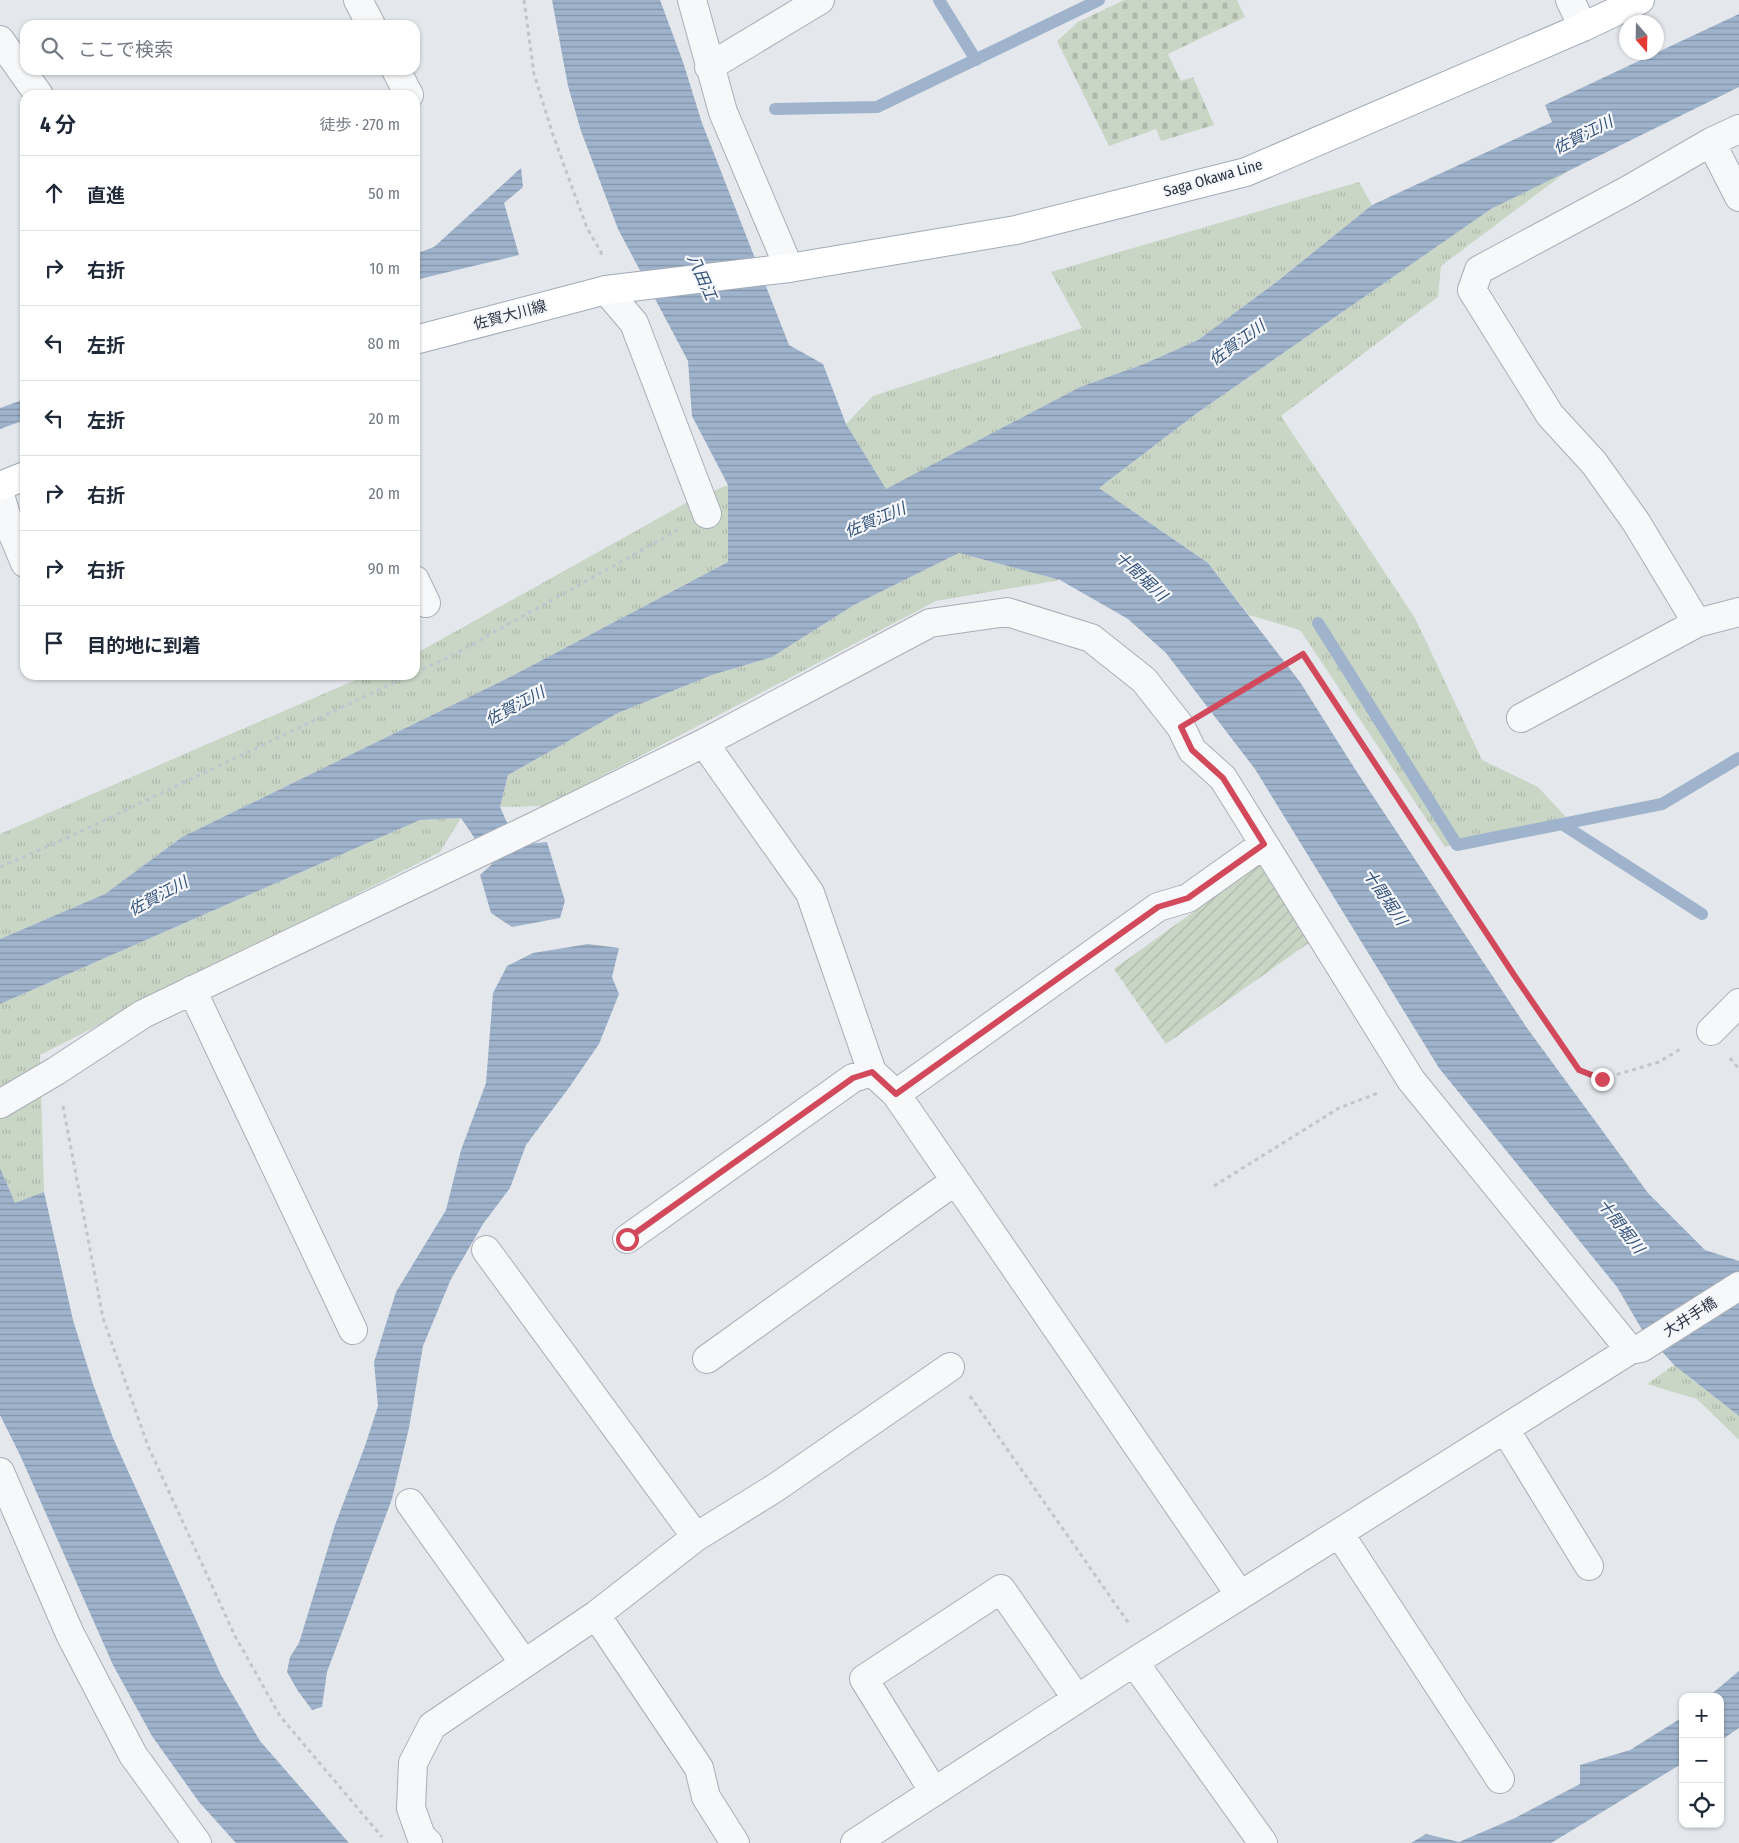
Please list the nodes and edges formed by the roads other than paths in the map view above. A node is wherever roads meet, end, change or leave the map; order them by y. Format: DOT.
graph roads {
  1 [pos="358,0"];
  2 [pos="692,0"];
  3 [pos="820,0"];
  4 [pos="1570,0"];
  5 [pos="1640,0"];
  6 [pos="368,20"];
  7 [pos="1583,27"];
  8 [pos="1,43"];
  9 [pos="709,67"];
  10 [pos="20,69"];
  11 [pos="24,75"];
  12 [pos="399,75"];
  13 [pos="35,90"];
  14 [pos="407,90"];
  15 [pos="1739,129"];
  16 [pos="1711,142"];
  17 [pos="1739,197"];
  18 [pos="789,268"];
  19 [pos="606,290"];
  20 [pos="420,339"];
  21 [pos="20,478"];
  22 [pos="0,486"];
  23 [pos="0,495"];
  24 [pos="707,514"];
  25 [pos="20,551"];
  26 [pos="1739,612"];
  27 [pos="1697,623"];
  28 [pos="1521,718"];
  29 [pos="704,742"];
  30 [pos="1264,844"];
  31 [pos="192,990"];
  32 [pos="1739,1003"];
  33 [pos="1711,1031"];
  34 [pos="872,1072"];
  35 [pos="896,1094"];
  36 [pos="0,1104"];
  37 [pos="955,1182"];
  38 [pos="627,1239"];
  39 [pos="486,1250"];
  40 [pos="1739,1286"];
  41 [pos="353,1330"];
  42 [pos="1636,1349"];
  43 [pos="707,1359"];
  44 [pos="950,1366"];
  45 [pos="1505,1429"];
  46 [pos="0,1472"];
  47 [pos="410,1503"];
  48 [pos="1339,1533"];
  49 [pos="696,1537"];
  50 [pos="1589,1566"];
  51 [pos="1240,1595"];
  52 [pos="596,1615"];
  53 [pos="1134,1662"];
  54 [pos="524,1663"];
  55 [pos="1077,1699"];
  56 [pos="1500,1779"];
  57 [pos="934,1792"];
  58 [pos="197,1843"];
  59 [pos="428,1843"];
  60 [pos="735,1843"];
  61 [pos="855,1843"];
  62 [pos="1262,1843"];
  1 -- 6 [label="street"];
  2 -- 9 [label="street"];
  3 -- 9 [label="street"];
  4 -- 7 [label="street"];
  5 -- 7 [label="main road, Saga Okawa Line"];
  7 -- 18 [label="main road, Saga Okawa Line"];
  8 -- 10 [label="street"];
  9 -- 18 [label="street"];
  11 -- 13 [label="street"];
  12 -- 14 [label="street"];
  15 -- 16 [label="street"];
  16 -- 17 [label="street"];
  16 -- 27 [label="street"];
  18 -- 19 [label="main road, Saga Okawa Line"];
  19 -- 20 [label="main road, 佐賀大川線"];
  19 -- 24 [label="street"];
  21 -- 22 [label="main road"];
  23 -- 25 [label="street"];
  26 -- 27 [label="street"];
  27 -- 28 [label="street"];
  29 -- 30 [label="street"];
  29 -- 31 [label="street"];
  29 -- 34 [label="street"];
  30 -- 35 [label="street"];
  30 -- 42 [label="street"];
  31 -- 36 [label="street"];
  31 -- 41 [label="street"];
  32 -- 33 [label="street"];
  34 -- 35 [label="street"];
  34 -- 38 [label="street"];
  35 -- 37 [label="street"];
  37 -- 43 [label="street"];
  37 -- 51 [label="street"];
  39 -- 49 [label="street"];
  40 -- 42 [label="street, 大井手橋"];
  42 -- 45 [label="street, 大井手橋"];
  44 -- 49 [label="street"];
  45 -- 48 [label="street, 大井手橋"];
  45 -- 50 [label="street"];
  46 -- 58 [label="street"];
  47 -- 54 [label="street"];
  48 -- 51 [label="street, 大井手橋"];
  48 -- 56 [label="street"];
  49 -- 52 [label="street"];
  51 -- 53 [label="street, 大井手橋"];
  52 -- 54 [label="street"];
  52 -- 60 [label="street"];
  53 -- 55 [label="street, 大井手橋"];
  53 -- 62 [label="street"];
  54 -- 59 [label="street"];
  55 -- 57 [label="street, 大井手橋"];
  55 -- 57 [label="street"];
  57 -- 61 [label="street, 大井手橋"];
}
